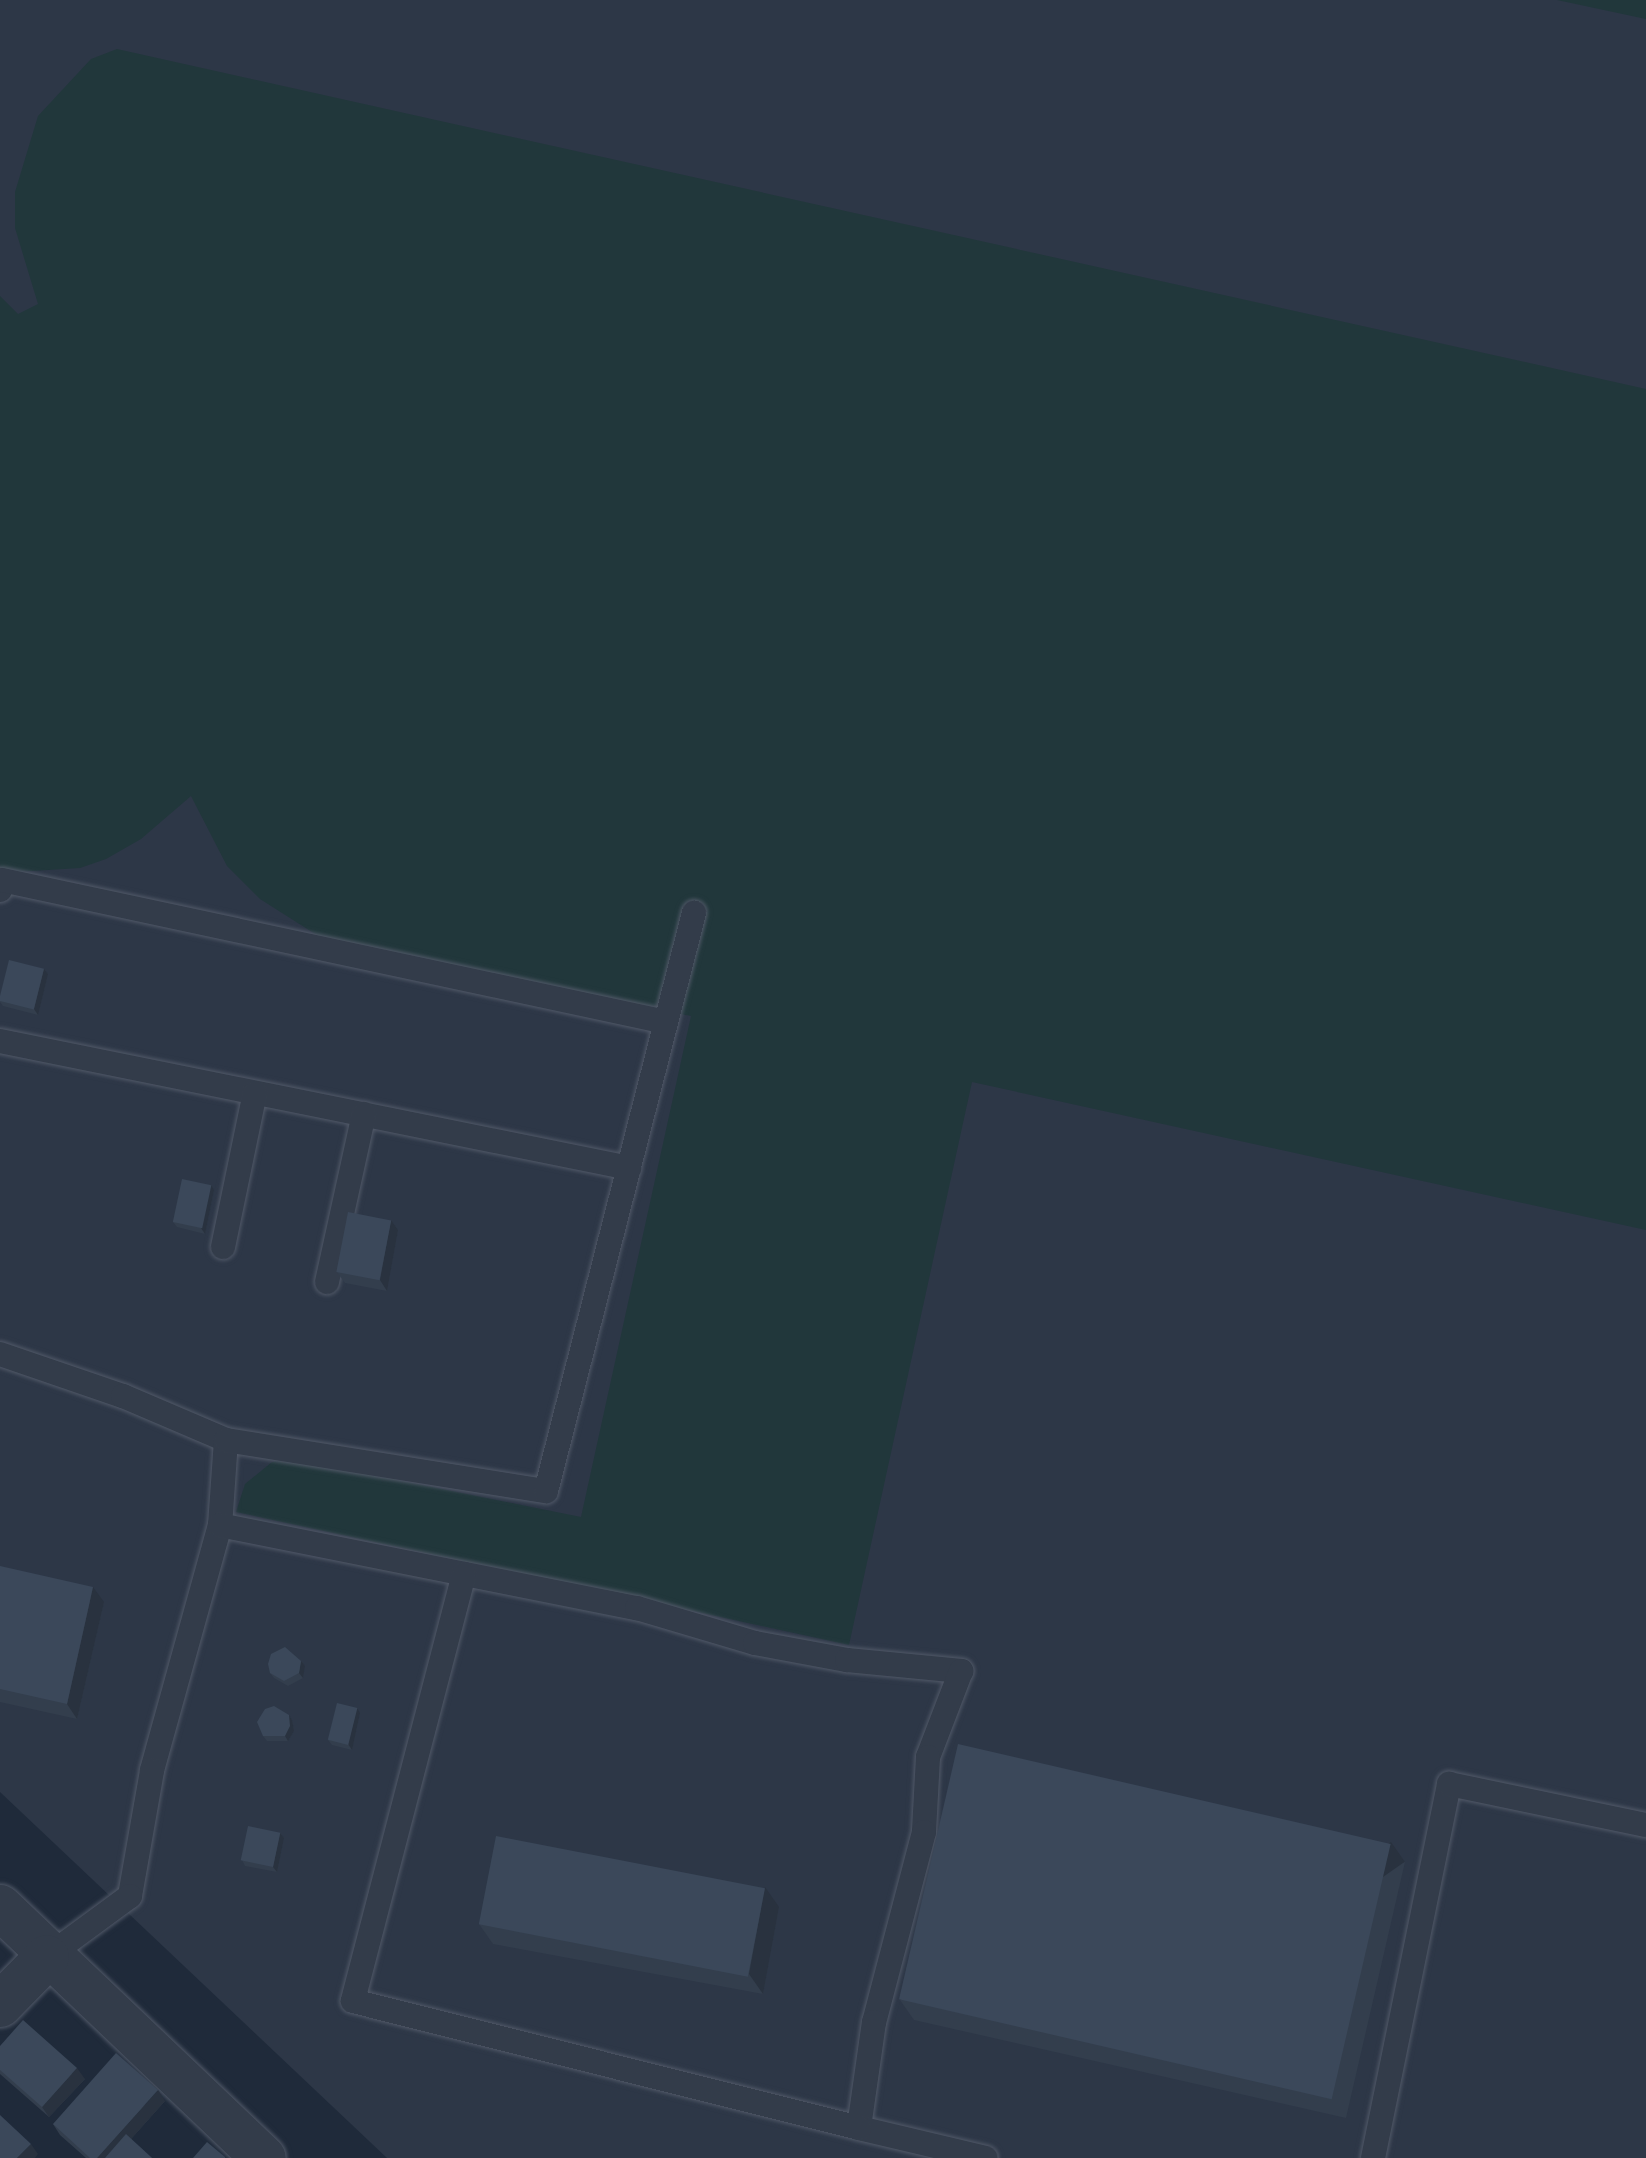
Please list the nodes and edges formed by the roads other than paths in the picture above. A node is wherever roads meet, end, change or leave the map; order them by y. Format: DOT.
graph roads {
  1 [pos="0,890"];
  2 [pos="694,913"];
  3 [pos="666,1022"];
  4 [pos="0,1041"];
  5 [pos="255,1093"];
  6 [pos="364,1114"];
  7 [pos="629,1168"];
  8 [pos="223,1247"];
  9 [pos="327,1282"];
  10 [pos="0,1354"];
  11 [pos="226,1440"];
  12 [pos="220,1525"];
  13 [pos="464,1574"];
  14 [pos="1646,1825"];
  15 [pos="0,1907"];
  16 [pos="47,1957"];
  17 [pos="0,2005"];
  18 [pos="859,2128"];
  19 [pos="264,2158"];
  20 [pos="986,2158"];
  21 [pos="1373,2158"];
  1 -- 3 [label="lane"];
  2 -- 3 [label="lane"];
  3 -- 7 [label="lane"];
  4 -- 5 [label="lane"];
  5 -- 6 [label="lane"];
  5 -- 8 [label="lane"];
  6 -- 7 [label="lane"];
  6 -- 9 [label="lane"];
  7 -- 11 [label="lane"];
  10 -- 11 [label="lane"];
  11 -- 12 [label="lane"];
  12 -- 13 [label="lane"];
  12 -- 16 [label="lane"];
  13 -- 18 [label="lane"];
  13 -- 18 [label="lane"];
  14 -- 21 [label="lane"];
  15 -- 16 [label="street"];
  16 -- 17 [label="street"];
  16 -- 19 [label="street"];
  18 -- 20 [label="lane"];
}
